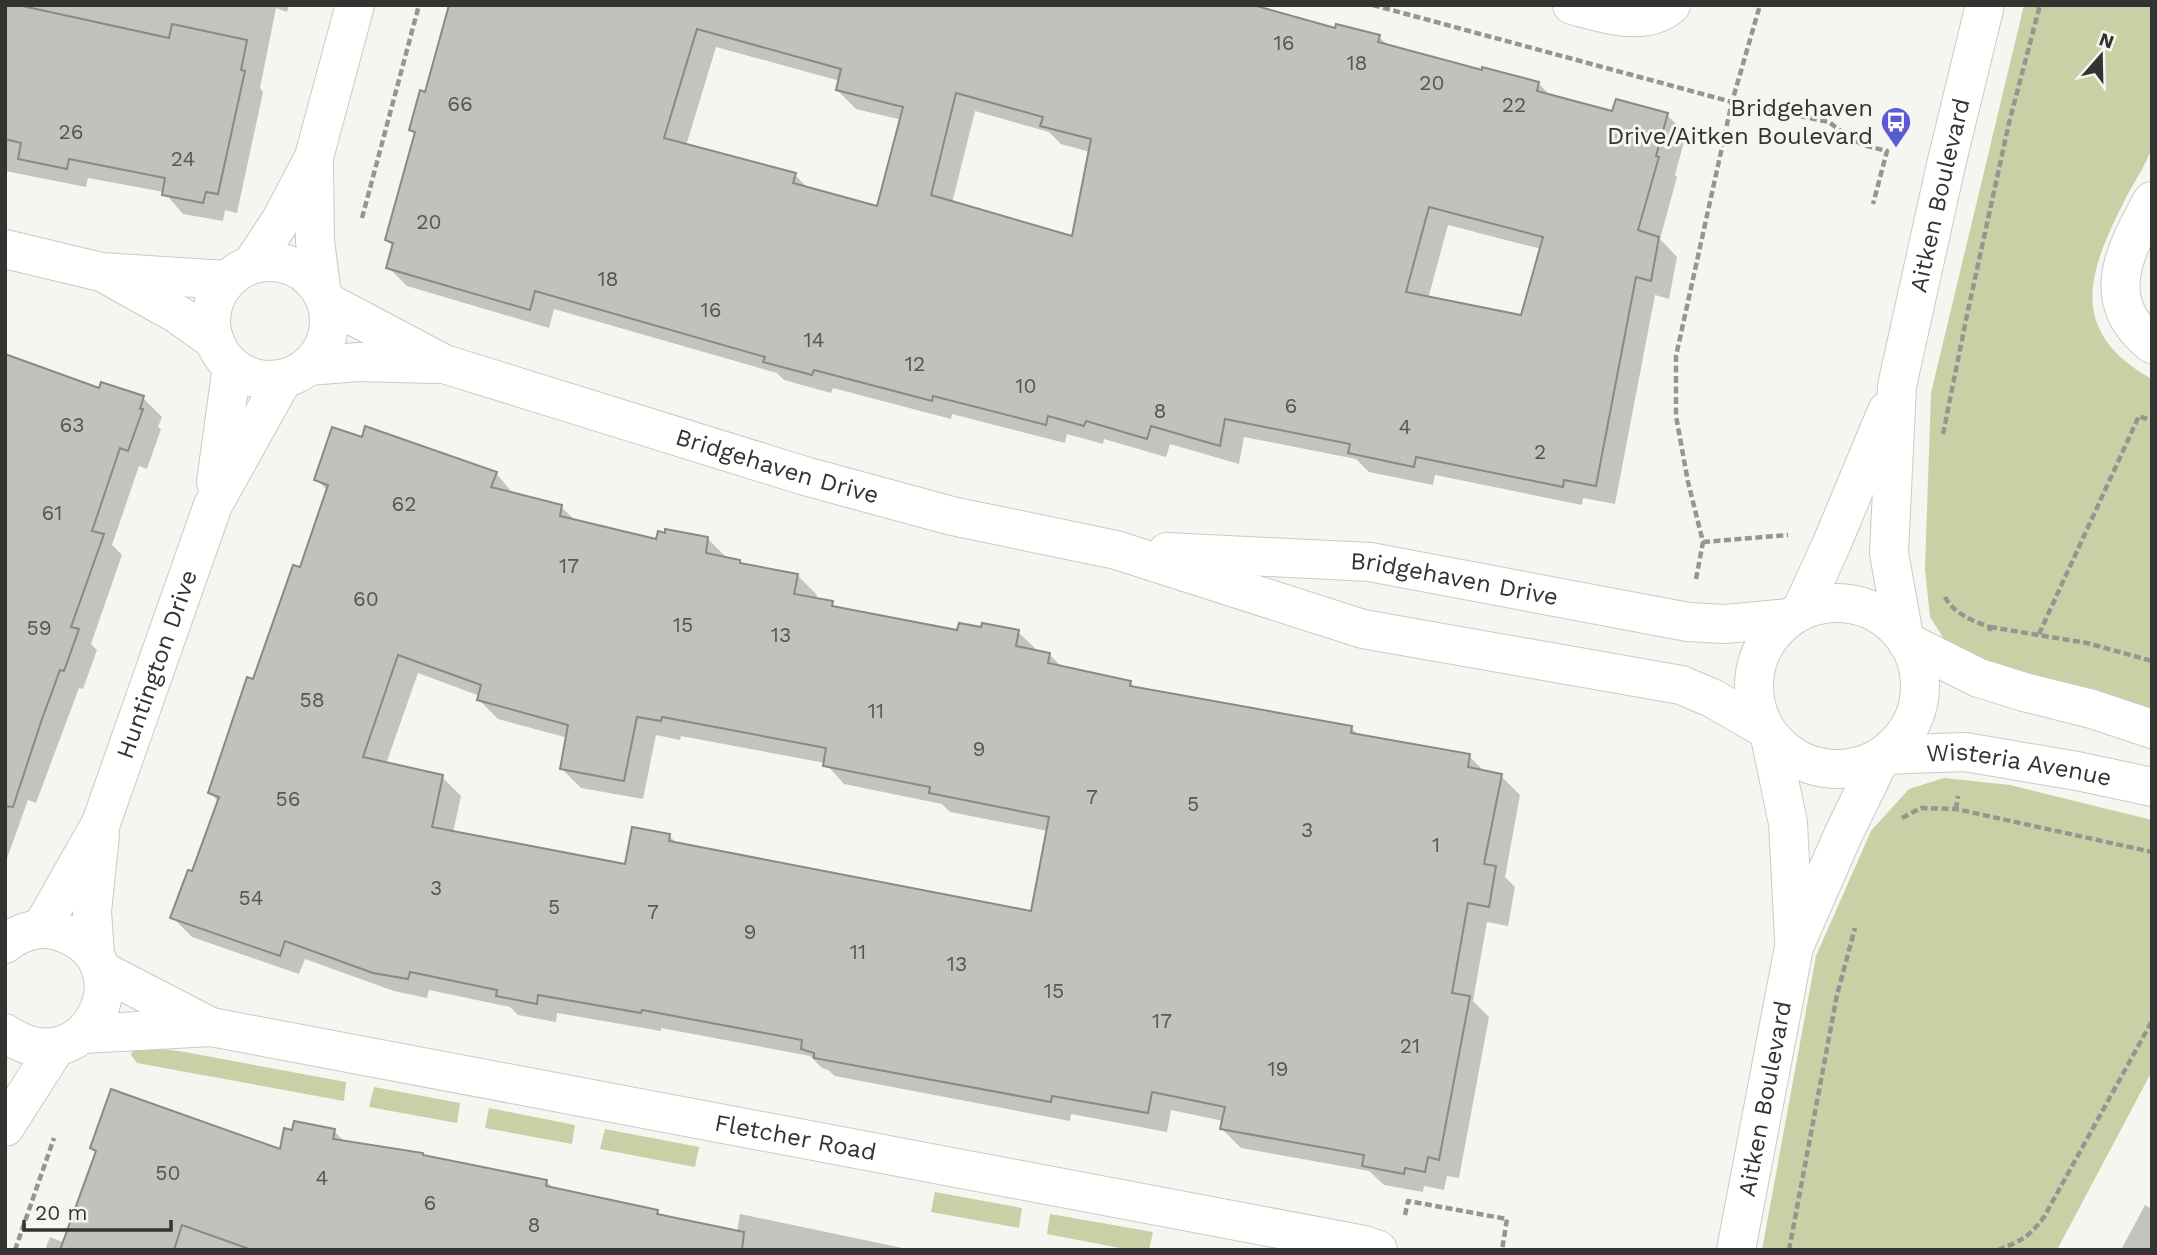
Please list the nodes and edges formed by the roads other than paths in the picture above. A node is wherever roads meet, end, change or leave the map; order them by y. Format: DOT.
graph roads {
  1 [pos="355,5"];
  2 [pos="1573,5"];
  3 [pos="1671,5"];
  4 [pos="1985,5"];
  5 [pos="313,157"];
  6 [pos="2152,201"];
  7 [pos="5,249"];
  8 [pos="101,272"];
  9 [pos="239,272"];
  10 [pos="324,295"];
  11 [pos="2152,344"];
  12 [pos="223,354"];
  13 [pos="444,364"];
  14 [pos="296,373"];
  15 [pos="1897,386"];
  16 [pos="213,505"];
  17 [pos="1116,550"];
  18 [pos="1795,615"];
  19 [pos="1905,640"];
  20 [pos="2152,729"];
  21 [pos="1767,732"];
  22 [pos="1882,756"];
  23 [pos="2152,787"];
  24 [pos="101,823"];
  25 [pos="41,929"];
  26 [pos="5,944"];
  27 [pos="1794,947"];
  28 [pos="98,963"];
  29 [pos="211,1027"];
  30 [pos="5,1035"];
  31 [pos="70,1041"];
  32 [pos="5,1127"];
  33 [pos="1390,1238"];
  34 [pos="1736,1250"];
  1 -- 5 [label="street"];
  2 -- 3 [label="street"];
  4 -- 15 [label="street, Aitken Boulevard"];
  5 -- 9 [label="street"];
  5 -- 10 [label="street"];
  6 -- 11 [label="street"];
  7 -- 8 [label="street"];
  8 -- 9 [label="street"];
  8 -- 12 [label="street"];
  9 -- 10 [label="street"];
  9 -- 12 [label="street"];
  10 -- 13 [label="street, Bridgehaven Drive"];
  10 -- 14 [label="street"];
  12 -- 14 [label="street"];
  12 -- 16 [label="street, Huntington Drive"];
  13 -- 14 [label="street, Bridgehaven Drive"];
  13 -- 17 [label="street, Bridgehaven Drive"];
  14 -- 16 [label="street, Huntington Drive"];
  15 -- 18 [label="street, Aitken Boulevard"];
  15 -- 19 [label="street, Aitken Boulevard"];
  16 -- 24 [label="street, Huntington Drive"];
  17 -- 18 [label="street, Bridgehaven Drive"];
  17 -- 21 [label="street, Bridgehaven Drive"];
  18 -- 19 [label="street"];
  18 -- 21 [label="street"];
  19 -- 20 [label="street"];
  19 -- 22 [label="street"];
  21 -- 22 [label="street"];
  21 -- 27 [label="street, Aitken Boulevard"];
  22 -- 23 [label="street, Wisteria Avenue"];
  22 -- 27 [label="street, Aitken Boulevard"];
  24 -- 25 [label="street, Huntington Drive"];
  24 -- 28 [label="street, Huntington Drive"];
  25 -- 26 [label="street"];
  25 -- 28 [label="street, Fletcher Road"];
  27 -- 34 [label="street, Aitken Boulevard"];
  28 -- 29 [label="street, Fletcher Road"];
  28 -- 31 [label="street, Huntington Drive"];
  29 -- 31 [label="street, Fletcher Road"];
  29 -- 33 [label="street, Fletcher Road"];
  30 -- 31 [label="street, Fletcher Road"];
  31 -- 32 [label="street"];
}
